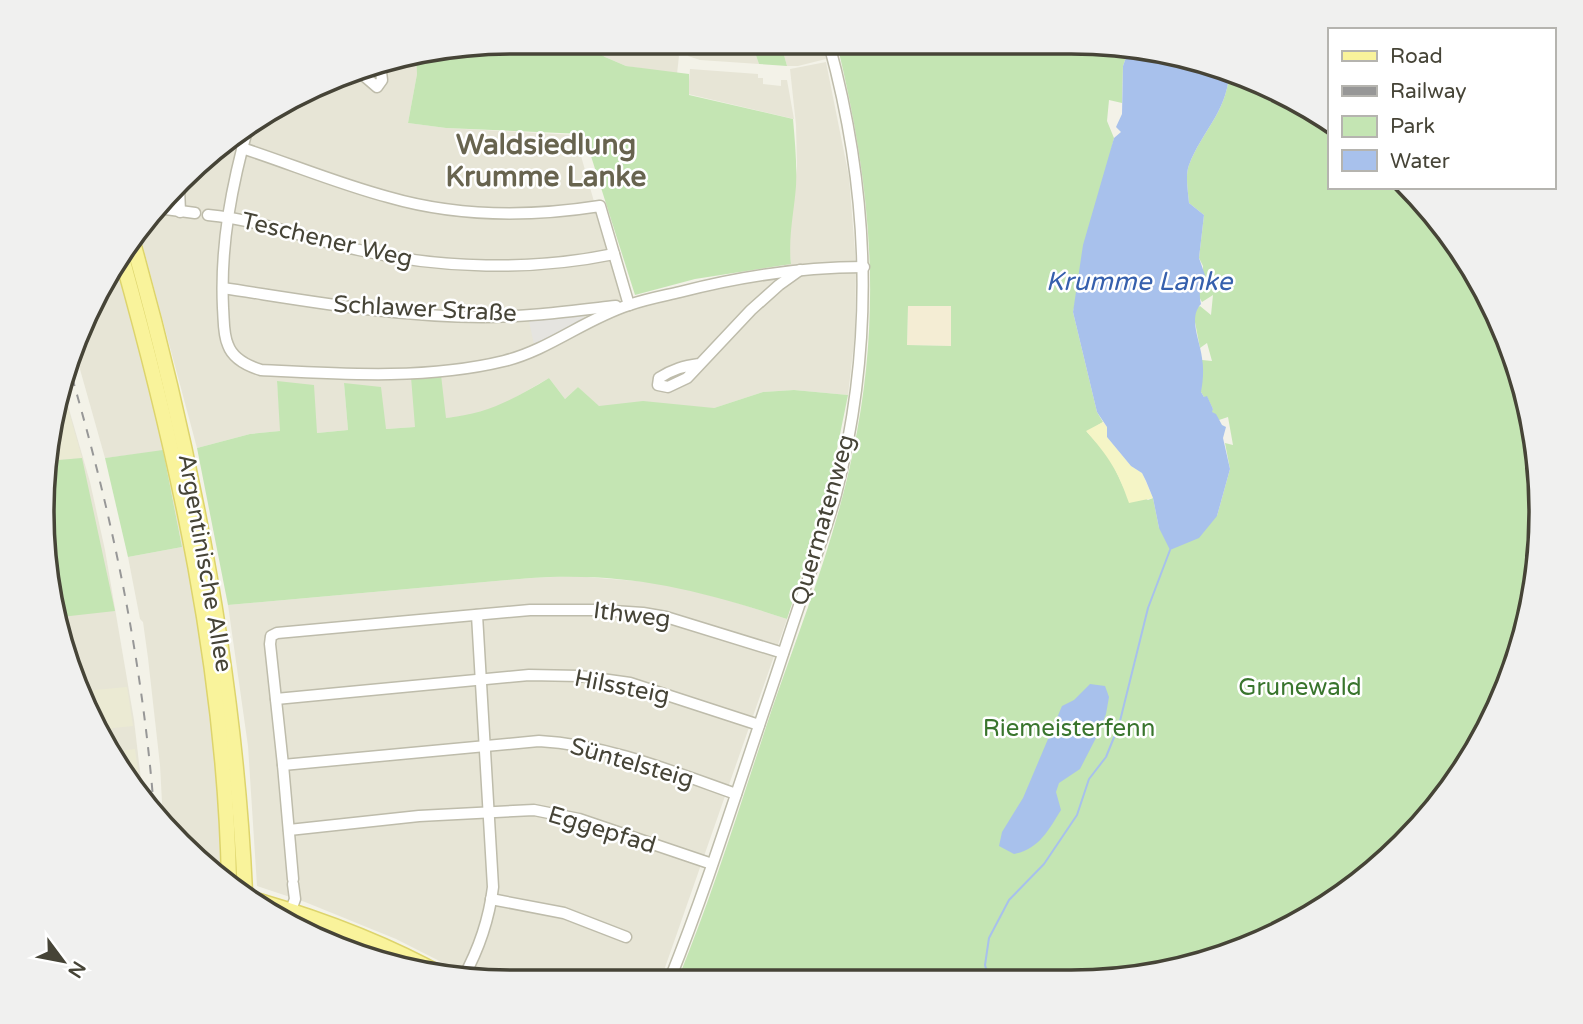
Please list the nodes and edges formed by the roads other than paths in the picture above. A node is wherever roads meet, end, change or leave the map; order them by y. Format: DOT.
graph roads {
  1 [pos="832,54"];
  2 [pos="381,74"];
  3 [pos="367,78"];
  4 [pos="244,141"];
  5 [pos="242,148"];
  6 [pos="179,197"];
  7 [pos="168,210"];
  8 [pos="180,212"];
  9 [pos="195,214"];
  10 [pos="208,215"];
  11 [pos="227,217"];
  12 [pos="135,252"];
  13 [pos="614,254"];
  14 [pos="864,267"];
  15 [pos="125,268"];
  16 [pos="803,269"];
  17 [pos="223,288"];
  18 [pos="629,305"];
  19 [pos="699,364"];
  20 [pos="477,615"];
  21 [pos="783,653"];
  22 [pos="481,680"];
  23 [pos="276,699"];
  24 [pos="759,725"];
  25 [pos="485,746"];
  26 [pos="283,765"];
  27 [pos="736,793"];
  28 [pos="489,812"];
  29 [pos="289,830"];
  30 [pos="712,864"];
  31 [pos="228,871"];
  32 [pos="243,882"];
  33 [pos="491,899"];
  34 [pos="282,908"];
  35 [pos="291,910"];
  36 [pos="626,937"];
  37 [pos="406,957"];
  38 [pos="468,968"];
  39 [pos="673,970"];
  1 -- 14 [label="street, Quermatenweg"];
  2 -- 3 [label="street"];
  4 -- 5 [label="street"];
  5 -- 11 [label="street"];
  5 -- 13 [label="street"];
  6 -- 8 [label="street"];
  7 -- 8 [label="street"];
  8 -- 9 [label="street"];
  10 -- 11 [label="street, Teschener Weg"];
  11 -- 13 [label="street, Teschener Weg"];
  11 -- 17 [label="street"];
  12 -- 32 [label="main road, Argentinische Allee"];
  13 -- 18 [label="street"];
  14 -- 16 [label="street"];
  14 -- 21 [label="street, Quermatenweg"];
  15 -- 31 [label="main road, Argentinische Allee"];
  16 -- 18 [label="street"];
  16 -- 19 [label="street"];
  17 -- 18 [label="street, Schlawer Straße"];
  17 -- 18 [label="street"];
  20 -- 21 [label="street, Ithweg"];
  20 -- 22 [label="street"];
  20 -- 23 [label="street, Ithweg"];
  21 -- 24 [label="street, Quermatenweg"];
  22 -- 23 [label="street, Hilssteig"];
  22 -- 24 [label="street, Hilssteig"];
  22 -- 25 [label="street"];
  23 -- 26 [label="street"];
  24 -- 27 [label="street, Quermatenweg"];
  25 -- 26 [label="street, Süntelsteig"];
  25 -- 27 [label="street, Süntelsteig"];
  25 -- 28 [label="street"];
  26 -- 29 [label="street"];
  27 -- 30 [label="street, Quermatenweg"];
  28 -- 29 [label="street, Eggepfad"];
  28 -- 30 [label="street, Eggepfad"];
  28 -- 33 [label="street"];
  29 -- 35 [label="street"];
  30 -- 39 [label="street, Quermatenweg"];
  33 -- 36 [label="street"];
  33 -- 38 [label="street"];
  34 -- 35 [label="main road"];
  35 -- 37 [label="main road"];
}
